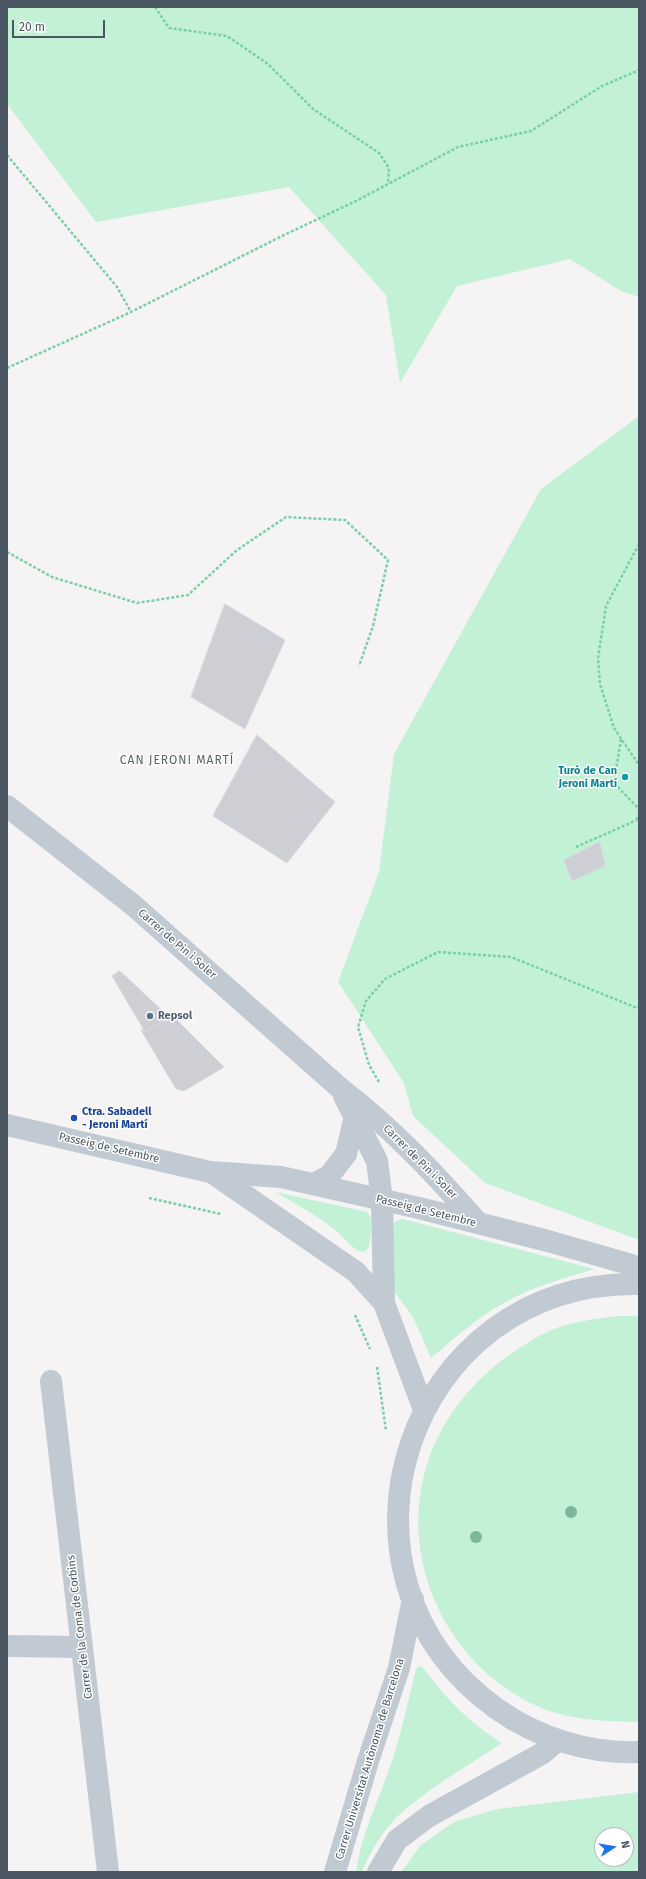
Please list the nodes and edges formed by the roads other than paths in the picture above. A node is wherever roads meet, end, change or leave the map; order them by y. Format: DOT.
graph roads {
  1 [pos="7,806"];
  2 [pos="340,1088"];
  3 [pos="355,1116"];
  4 [pos="7,1125"];
  5 [pos="210,1172"];
  6 [pos="313,1184"];
  7 [pos="382,1200"];
  8 [pos="478,1223"];
  9 [pos="639,1268"];
  10 [pos="639,1284"];
  11 [pos="384,1303"];
  12 [pos="51,1381"];
  13 [pos="424,1410"];
  14 [pos="413,1599"];
  15 [pos="7,1646"];
  16 [pos="82,1647"];
  17 [pos="558,1740"];
  18 [pos="639,1752"];
  19 [pos="108,1872"];
  20 [pos="335,1872"];
  21 [pos="378,1872"];
  1 -- 2 [label="street, Carrer de Pin i Soler"];
  2 -- 3 [label="street, Carrer de Pin i Soler"];
  2 -- 8 [label="street, Carrer de Pin i Soler"];
  3 -- 6 [label="street"];
  3 -- 7 [label="street, Carrer de Pin i Soler"];
  4 -- 5 [label="street, Passeig de Setembre"];
  5 -- 6 [label="street, Passeig de Setembre"];
  5 -- 11 [label="street, Passeig de Setembre"];
  6 -- 7 [label="street, Passeig de Setembre"];
  7 -- 8 [label="street, Passeig de Setembre"];
  7 -- 11 [label="street, Carrer de Pin i Soler"];
  8 -- 9 [label="street, Passeig de Setembre"];
  10 -- 13 [label="street"];
  11 -- 13 [label="street, Passeig de Setembre"];
  12 -- 16 [label="street, Carrer de la Coma de Corbins"];
  13 -- 14 [label="street"];
  14 -- 17 [label="street"];
  14 -- 20 [label="street, Carrer Universitat Autònoma de Barcelona"];
  15 -- 16 [label="street"];
  16 -- 19 [label="street, Carrer de la Coma de Corbins"];
  17 -- 18 [label="street"];
  17 -- 21 [label="street"];
}
